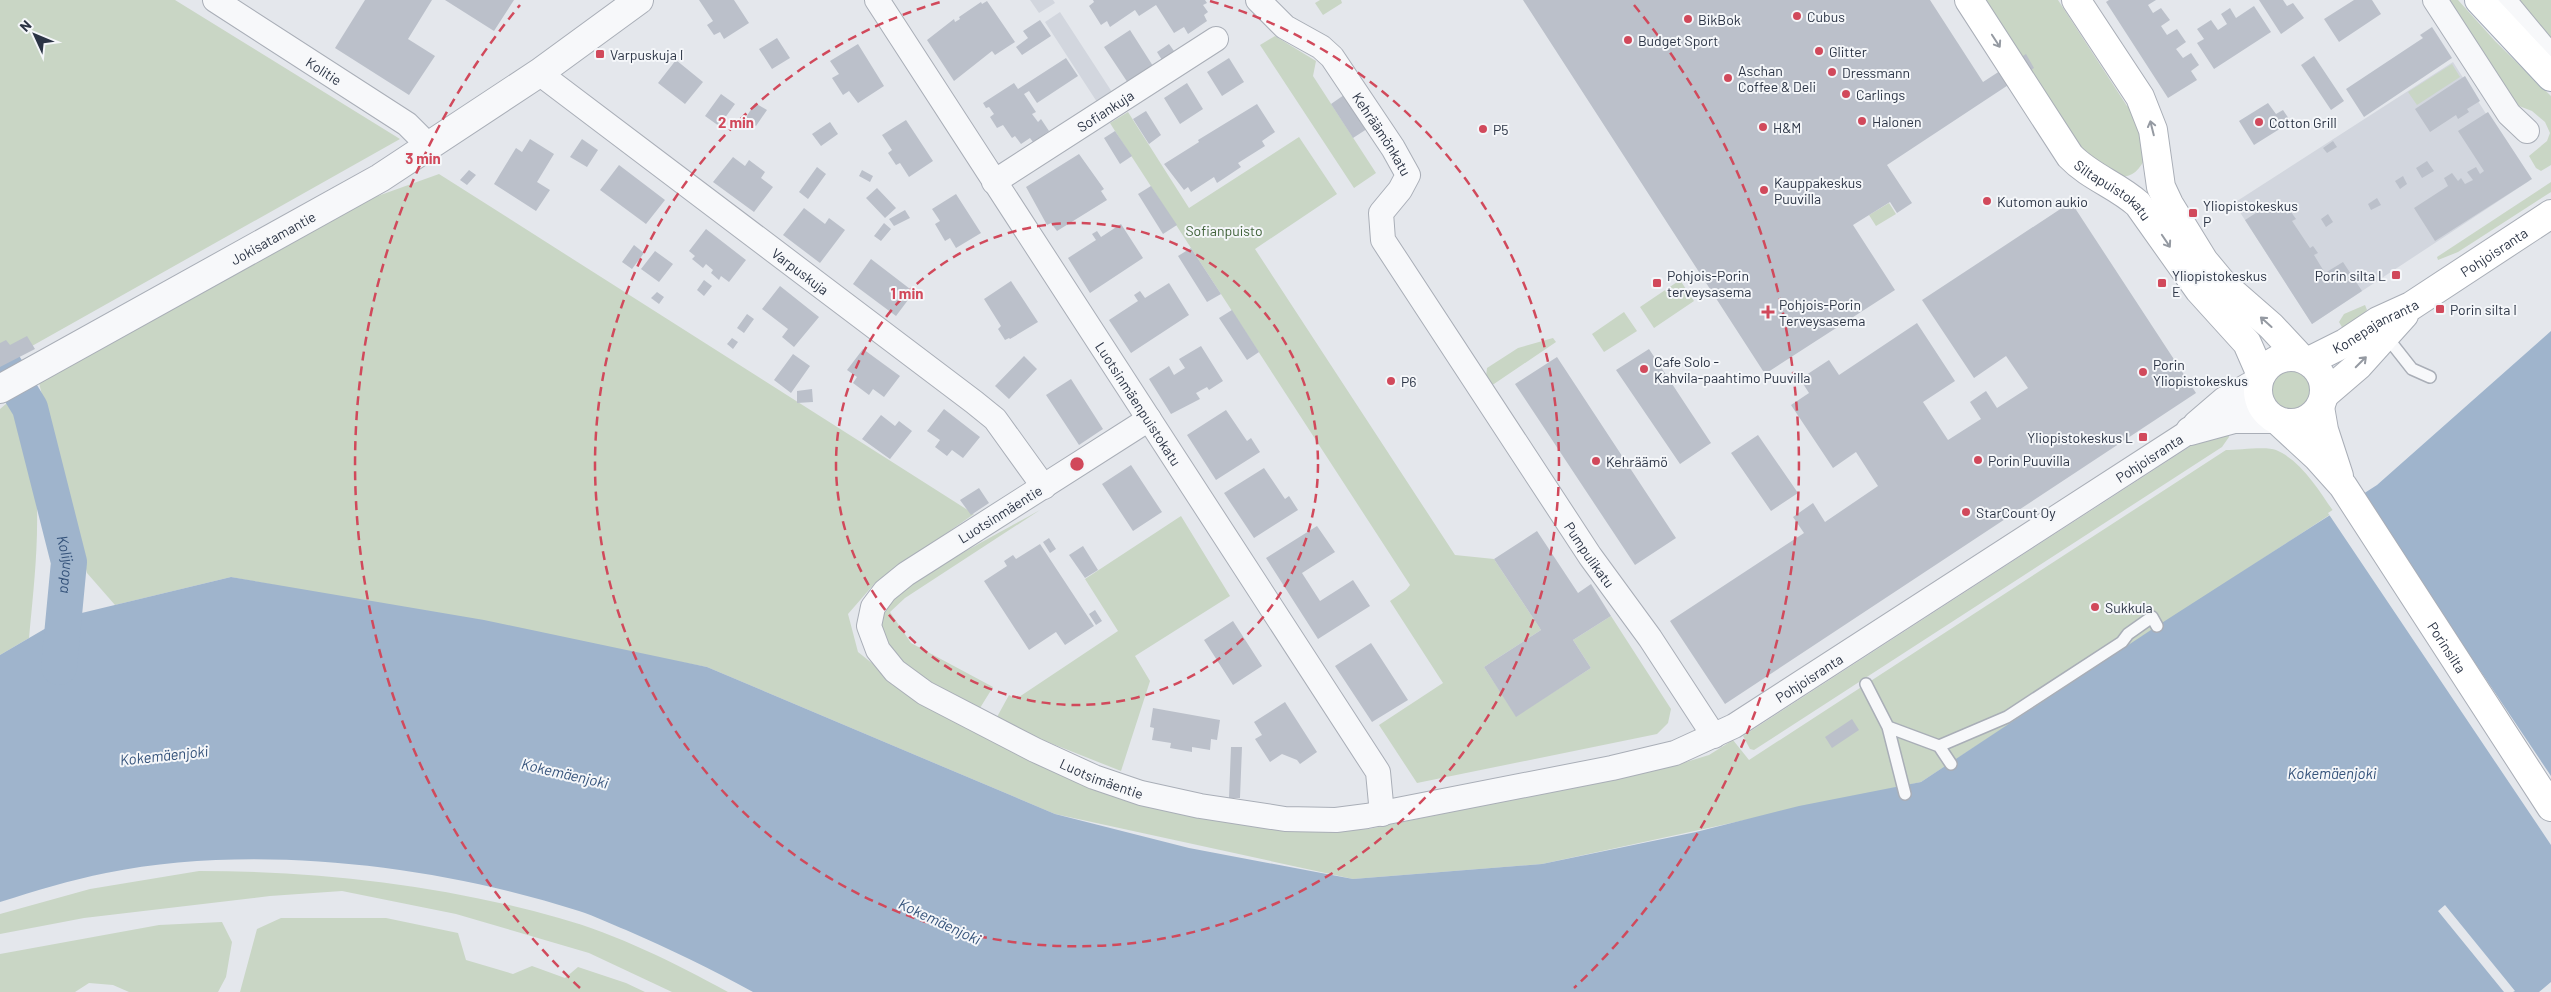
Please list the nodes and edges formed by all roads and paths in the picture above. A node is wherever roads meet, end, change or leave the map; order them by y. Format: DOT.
graph roads {
  1 [pos="215,0"];
  2 [pos="639,0"];
  3 [pos="877,0"];
  4 [pos="1258,0"];
  5 [pos="1970,0"];
  6 [pos="2076,0"];
  7 [pos="2435,0"];
  8 [pos="2479,0"];
  9 [pos="2501,0"];
  10 [pos="1216,39"];
  11 [pos="2551,66"];
  12 [pos="539,74"];
  13 [pos="2551,77"];
  14 [pos="2527,131"];
  15 [pos="430,147"];
  16 [pos="2157,155"];
  17 [pos="994,182"];
  18 [pos="2113,185"];
  19 [pos="2551,214"];
  20 [pos="2412,306"];
  21 [pos="2386,336"];
  22 [pos="2304,359"];
  23 [pos="1467,371"];
  24 [pos="2260,378"];
  25 [pos="2430,378"];
  26 [pos="0,389"];
  27 [pos="2322,401"];
  28 [pos="1149,419"];
  29 [pos="2276,420"];
  30 [pos="2190,431"];
  31 [pos="2343,486"];
  32 [pos="1044,487"];
  33 [pos="869,626"];
  34 [pos="2157,626"];
  35 [pos="1866,684"];
  36 [pos="1888,726"];
  37 [pos="1714,736"];
  38 [pos="1939,746"];
  39 [pos="1951,764"];
  40 [pos="1905,794"];
  41 [pos="2551,807"];
  42 [pos="1382,814"];
  1 -- 15 [label="street, Kolitie"];
  2 -- 12 [label="street, Jokisatamantie"];
  3 -- 17 [label="street, Luotsinmäenpuistokatu"];
  4 -- 23 [label="street, Kehräämönkatu"];
  5 -- 18 [label="main road, Siltapuistokatu, one-way"];
  16 -- 6 [label="main road, Siltapuistokatu, one-way"];
  7 -- 14 [label="street"];
  8 -- 13 [label="main road"];
  9 -- 11 [label="street"];
  10 -- 17 [label="street, Sofiankuja"];
  12 -- 15 [label="street, Jokisatamantie"];
  12 -- 32 [label="street, Varpuskuja"];
  15 -- 26 [label="street, Jokisatamantie"];
  16 -- 18 [label="main road"];
  22 -- 16 [label="main road, Siltapuistokatu, one-way"];
  17 -- 28 [label="street, Luotsinmäenpuistokatu"];
  18 -- 24 [label="main road, Siltapuistokatu, one-way"];
  19 -- 20 [label="main road, Pohjoisranta"];
  20 -- 21 [label="main road, Konepajanranta"];
  20 -- 22 [label="main road, Konepajanranta"];
  21 -- 25 [label="lane"];
  27 -- 21 [label="main road, Konepajanranta, one-way"];
  22 -- 24 [label="main road"];
  22 -- 27 [label="main road"];
  23 -- 37 [label="street, Pumpulikatu"];
  24 -- 29 [label="main road"];
  24 -- 30 [label="street, Pohjoisranta"];
  27 -- 29 [label="main road"];
  27 -- 31 [label="main road, Porinsilta"];
  28 -- 32 [label="street, Luotsinmäentie"];
  28 -- 42 [label="street, Luotsinmäenpuistokatu"];
  29 -- 30 [label="street, Pohjoisranta"];
  29 -- 31 [label="main road, Porinsilta"];
  30 -- 37 [label="street, Pohjoisranta"];
  31 -- 41 [label="main road, Porinsilta"];
  32 -- 33 [label="street, Luotsinmäentie"];
  33 -- 42 [label="street, Luotsimäentie"];
  34 -- 38 [label="lane"];
  35 -- 36 [label="lane"];
  36 -- 38 [label="lane"];
  36 -- 40 [label="lane"];
  37 -- 42 [label="street, Pohjoisranta"];
  38 -- 39 [label="lane"];
}
